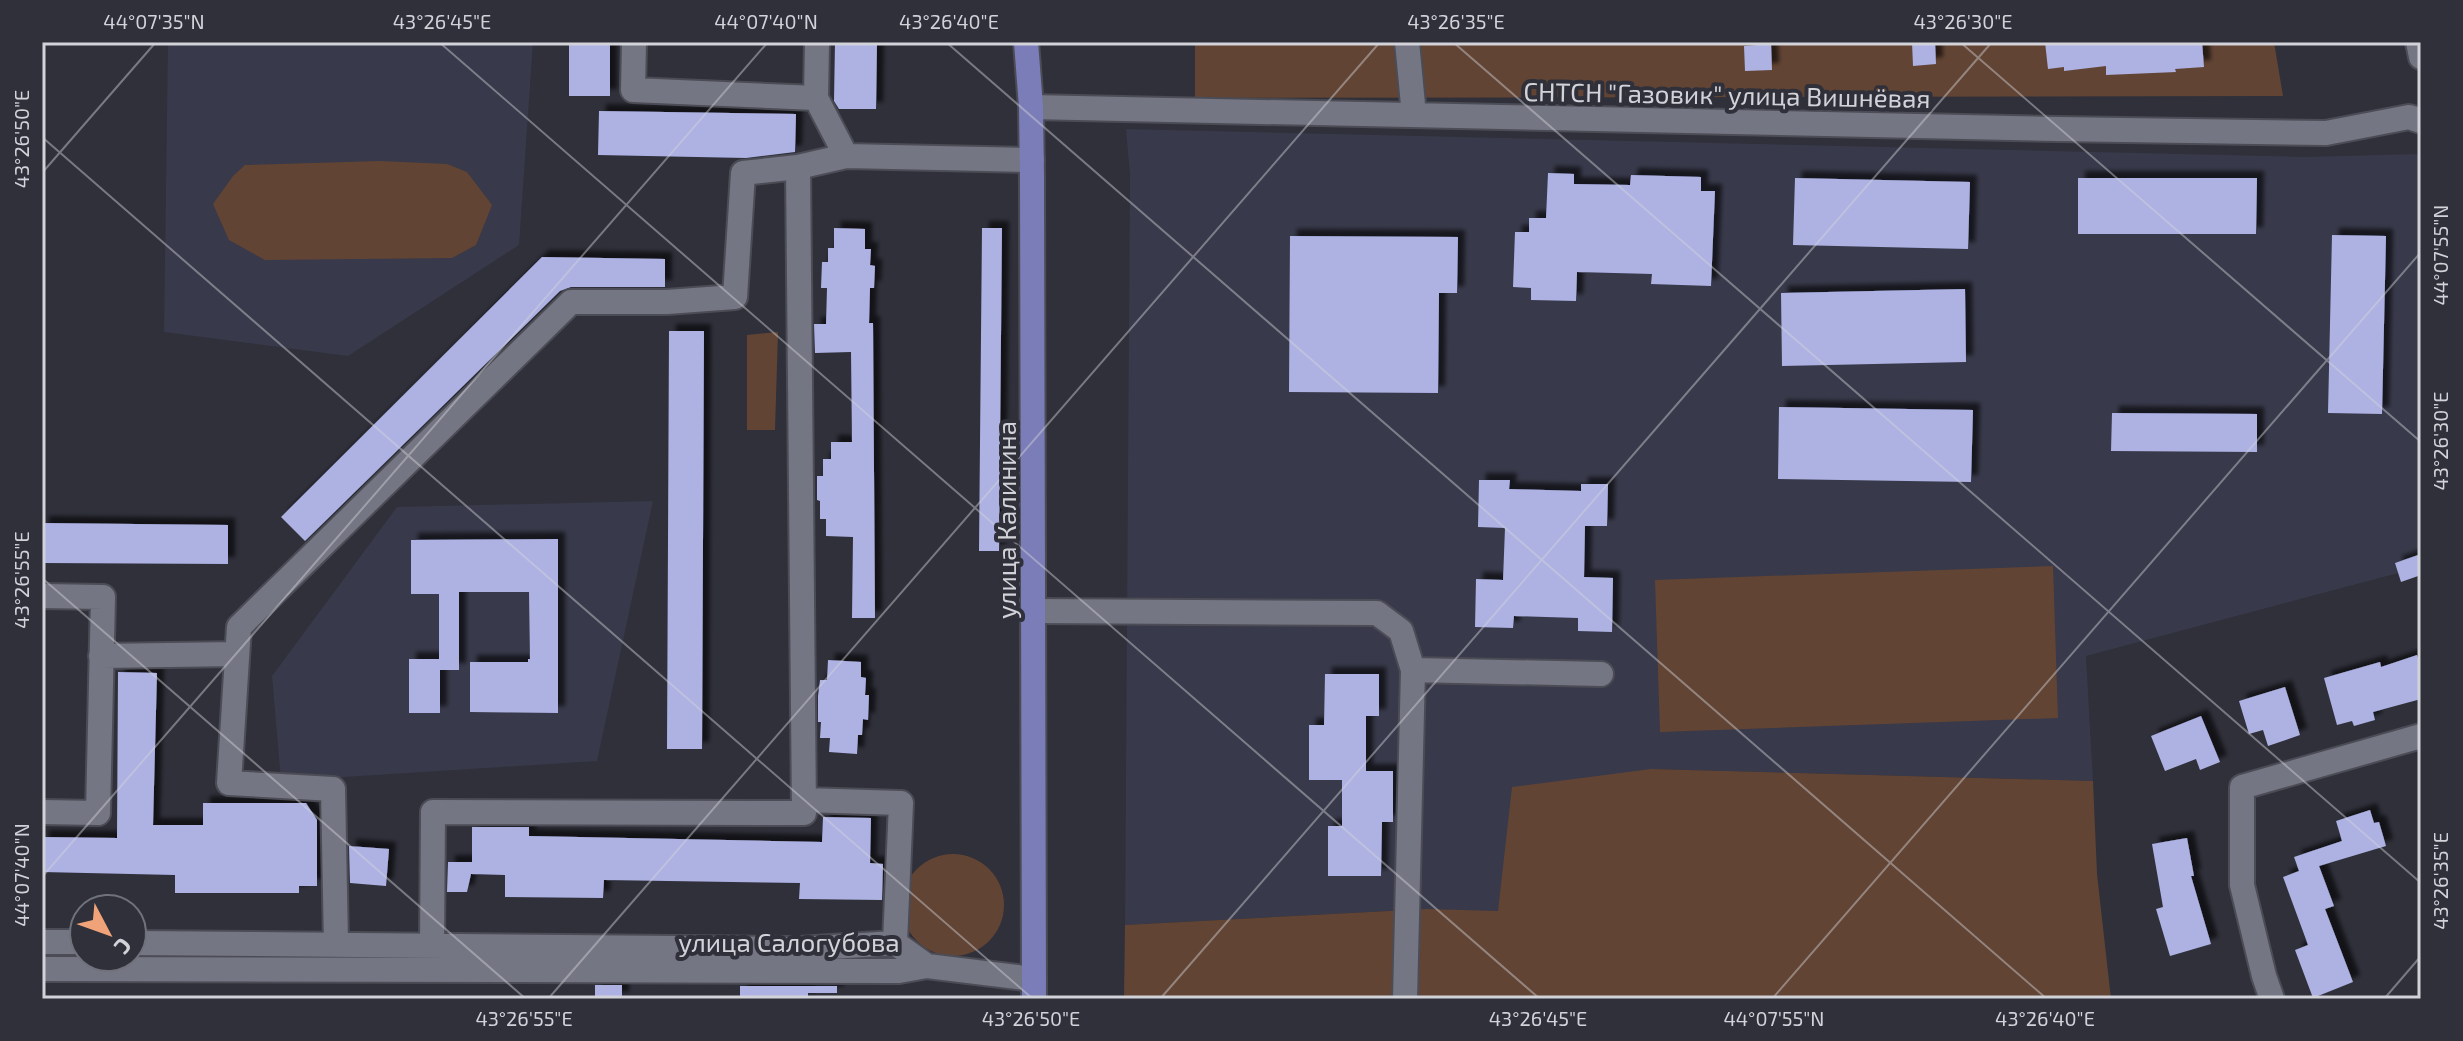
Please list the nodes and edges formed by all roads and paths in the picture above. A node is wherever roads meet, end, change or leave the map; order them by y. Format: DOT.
graph roads {
  1 [pos="634,42"];
  2 [pos="817,42"];
  3 [pos="1026,42"];
  4 [pos="1407,42"];
  5 [pos="2418,42"];
  6 [pos="2421,57"];
  7 [pos="816,98"];
  8 [pos="1031,107"];
  9 [pos="1414,115"];
  10 [pos="2421,121"];
  11 [pos="846,156"];
  12 [pos="1032,160"];
  13 [pos="798,167"];
  14 [pos="42,596"];
  15 [pos="1033,611"];
  16 [pos="237,654"];
  17 [pos="101,656"];
  18 [pos="1413,670"];
  19 [pos="1601,674"];
  20 [pos="2421,736"];
  21 [pos="804,800"];
  22 [pos="42,812"];
  23 [pos="42,942"];
  24 [pos="68,942"];
  25 [pos="148,943"];
  26 [pos="895,943"];
  27 [pos="336,944"];
  28 [pos="432,945"];
  29 [pos="927,966"];
  30 [pos="42,969"];
  31 [pos="1034,989"];
  32 [pos="1405,999"];
  33 [pos="2272,999"];
  1 -- 7 [label="street"];
  2 -- 7 [label="street"];
  3 -- 8 [label="main road, улица Калинина"];
  4 -- 9 [label="street"];
  5 -- 6 [label="street"];
  7 -- 11 [label="street"];
  8 -- 9 [label="street, СНТСН \"Газовик\" улица Вишнёвая"];
  8 -- 12 [label="main road, улица Калинина"];
  9 -- 10 [label="street, СНТСН \"Газовик\" улица Вишнёвая"];
  11 -- 12 [label="street"];
  11 -- 13 [label="street"];
  12 -- 15 [label="main road, улица Калинина"];
  13 -- 16 [label="street"];
  13 -- 21 [label="street"];
  14 -- 17 [label="street"];
  15 -- 18 [label="street"];
  15 -- 31 [label="main road, улица Калинина"];
  16 -- 17 [label="street"];
  16 -- 27 [label="street"];
  17 -- 22 [label="street"];
  18 -- 19 [label="street"];
  18 -- 32 [label="street"];
  20 -- 33 [label="street"];
  21 -- 26 [label="street"];
  21 -- 28 [label="street"];
  23 -- 24 [label="street"];
  25 -- 27 [label="street, улица Салогубова"];
  26 -- 28 [label="street, улица Салогубова"];
  26 -- 29 [label="street, улица Салогубова"];
  27 -- 28 [label="street, улица Салогубова"];
  29 -- 30 [label="street, улица Салогубова"];
  29 -- 31 [label="street"];
}
